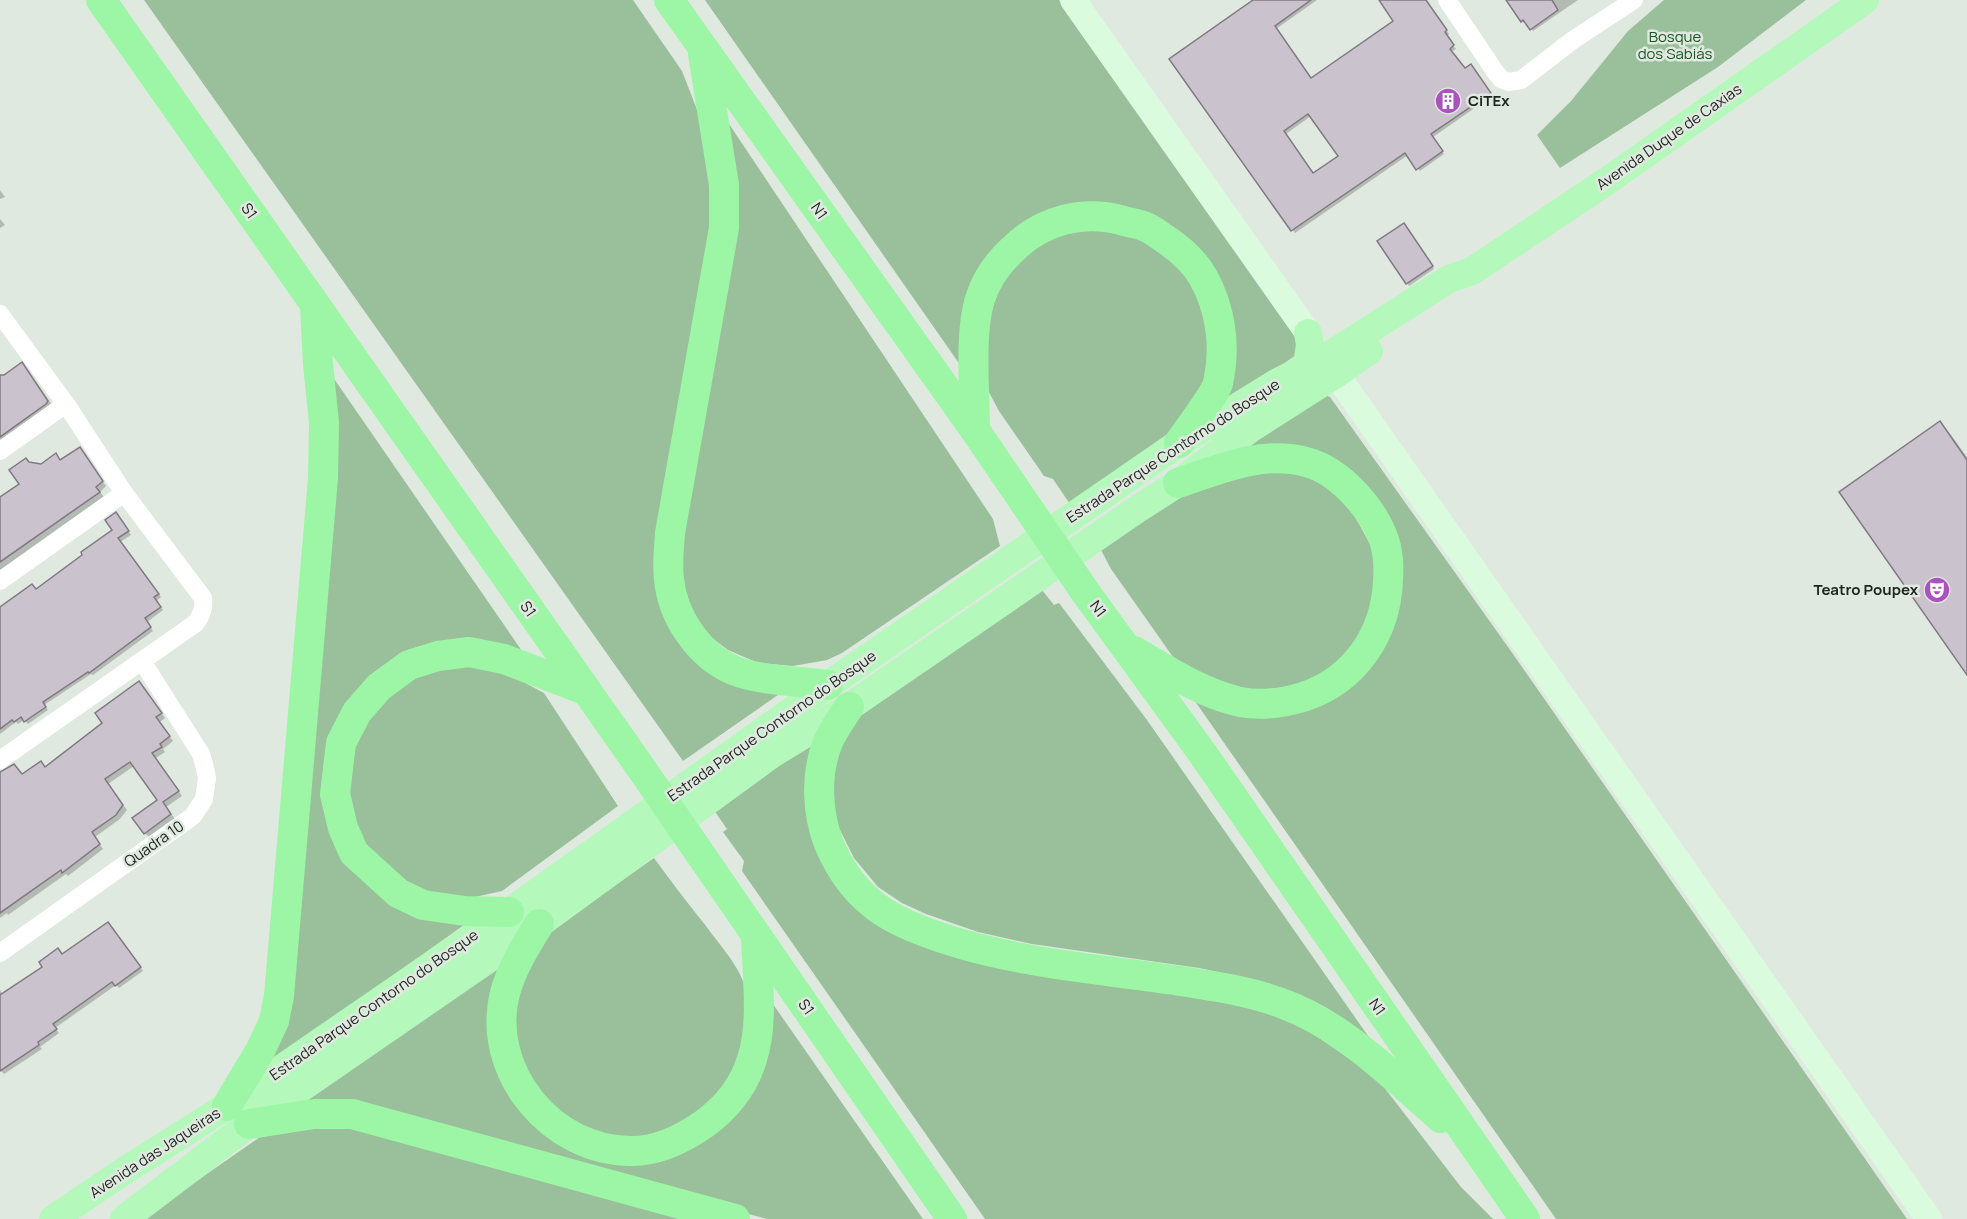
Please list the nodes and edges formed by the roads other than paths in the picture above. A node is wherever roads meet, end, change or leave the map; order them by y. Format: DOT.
graph roads {
  1 [pos="101,0"];
  2 [pos="669,0"];
  3 [pos="1072,0"];
  4 [pos="1448,0"];
  5 [pos="1634,0"];
  6 [pos="1865,0"];
  7 [pos="701,45"];
  8 [pos="1472,271"];
  9 [pos="315,306"];
  10 [pos="2,323"];
  11 [pos="1308,333"];
  12 [pos="1326,367"];
  13 [pos="66,404"];
  14 [pos="975,430"];
  15 [pos="1179,443"];
  16 [pos="0,451"];
  17 [pos="1178,483"];
  18 [pos="124,494"];
  19 [pos="0,581"];
  20 [pos="1126,646"];
  21 [pos="142,661"];
  22 [pos="828,685"];
  23 [pos="585,690"];
  24 [pos="849,707"];
  25 [pos="0,760"];
  26 [pos="509,912"];
  27 [pos="539,924"];
  28 [pos="756,937"];
  29 [pos="0,953"];
  30 [pos="238,1115"];
  31 [pos="1478,1150"];
  32 [pos="53,1219"];
  33 [pos="124,1219"];
  34 [pos="735,1219"];
  35 [pos="952,1219"];
  36 [pos="1525,1219"];
  37 [pos="1929,1219"];
  1 -- 9 [label="highway, S1"];
  2 -- 7 [label="highway, N1"];
  3 -- 11 [label="main road"];
  4 -- 5 [label="street"];
  6 -- 8 [label="main road, Avenida Duque de Caxias"];
  7 -- 14 [label="highway, N1"];
  7 -- 22 [label="highway"];
  8 -- 12 [label="main road, Avenida Duque de Caxias"];
  8 -- 12 [label="main road, Avenida Duque de Caxias"];
  9 -- 23 [label="highway, S1"];
  9 -- 30 [label="highway"];
  10 -- 13 [label="street"];
  11 -- 12 [label="main road"];
  12 -- 15 [label="main road, Estrada Parque Contorno do Bosque"];
  12 -- 17 [label="main road, Estrada Parque Contorno do Bosque"];
  12 -- 37 [label="main road"];
  13 -- 16 [label="street"];
  13 -- 18 [label="street"];
  14 -- 15 [label="highway"];
  14 -- 20 [label="highway, N1"];
  15 -- 22 [label="main road, Estrada Parque Contorno do Bosque"];
  17 -- 20 [label="highway"];
  17 -- 24 [label="main road, Estrada Parque Contorno do Bosque"];
  18 -- 19 [label="street"];
  18 -- 21 [label="street"];
  20 -- 31 [label="highway, N1"];
  21 -- 25 [label="street"];
  21 -- 29 [label="street, Quadra 10"];
  22 -- 26 [label="main road, Estrada Parque Contorno do Bosque"];
  23 -- 26 [label="highway"];
  23 -- 28 [label="highway, S1"];
  24 -- 27 [label="main road, Estrada Parque Contorno do Bosque"];
  24 -- 31 [label="highway"];
  26 -- 30 [label="main road, Estrada Parque Contorno do Bosque"];
  27 -- 28 [label="highway"];
  27 -- 30 [label="main road, Estrada Parque Contorno do Bosque"];
  28 -- 35 [label="highway, S1"];
  30 -- 32 [label="main road, Avenida das Jaqueiras"];
  30 -- 33 [label="main road, Avenida das Jaqueiras"];
  30 -- 34 [label="highway"];
  31 -- 36 [label="highway, N1"];
}
